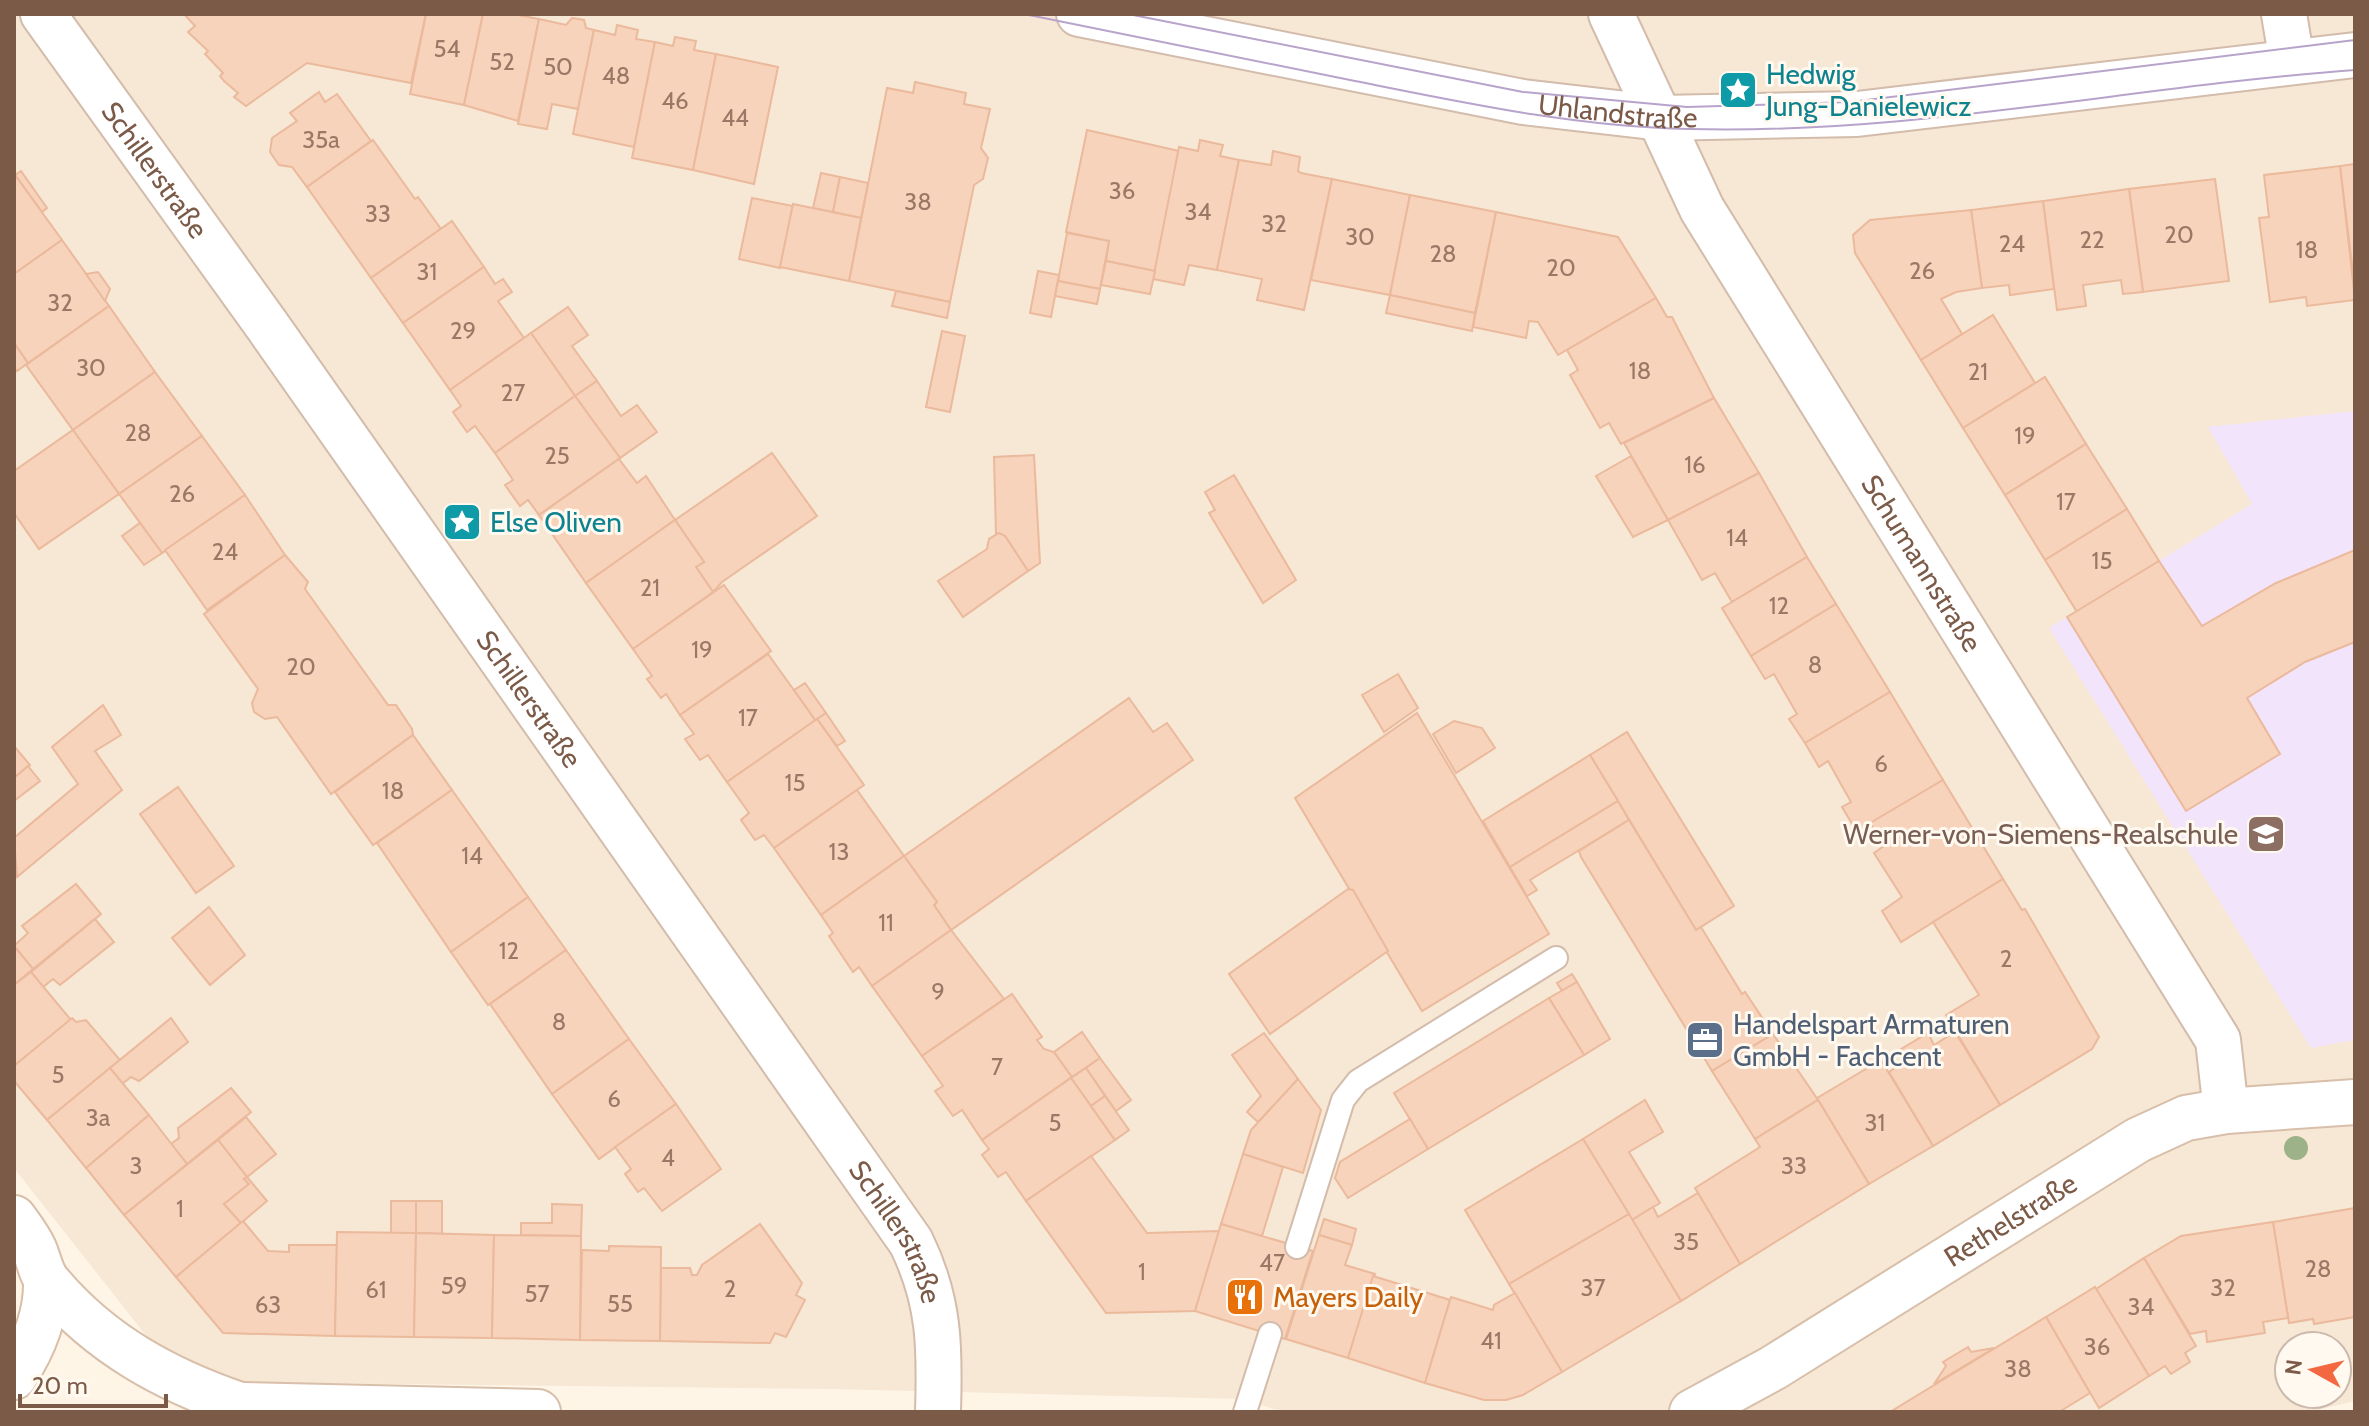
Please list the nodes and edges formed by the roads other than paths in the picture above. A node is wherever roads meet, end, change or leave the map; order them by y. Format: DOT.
graph roads {
  1 [pos="43,14"];
  2 [pos="1079,14"];
  3 [pos="1611,14"];
  4 [pos="2284,14"];
  5 [pos="2355,55"];
  6 [pos="2292,62"];
  7 [pos="1661,118"];
  8 [pos="1556,958"];
  9 [pos="2355,1102"];
  10 [pos="2226,1111"];
  11 [pos="14,1218"];
  12 [pos="1297,1247"];
  13 [pos="46,1281"];
  14 [pos="1270,1334"];
  15 [pos="14,1377"];
  16 [pos="226,1408"];
  17 [pos="538,1412"];
  18 [pos="938,1412"];
  19 [pos="1245,1412"];
  20 [pos="1692,1412"];
  1 -- 18 [label="street, Schillerstraße"];
  2 -- 7 [label="street, Uhlandstraße"];
  3 -- 7 [label="street, Schumannstraße"];
  4 -- 6 [label="street"];
  5 -- 6 [label="street, Uhlandstraße"];
  6 -- 7 [label="street, Uhlandstraße"];
  7 -- 10 [label="street, Schumannstraße"];
  8 -- 12 [label="lane"];
  9 -- 10 [label="street, Rethelstraße"];
  10 -- 20 [label="street, Rethelstraße"];
  11 -- 13 [label="street"];
  13 -- 15 [label="street"];
  13 -- 16 [label="street"];
  14 -- 19 [label="lane"];
  16 -- 17 [label="street"];
}
